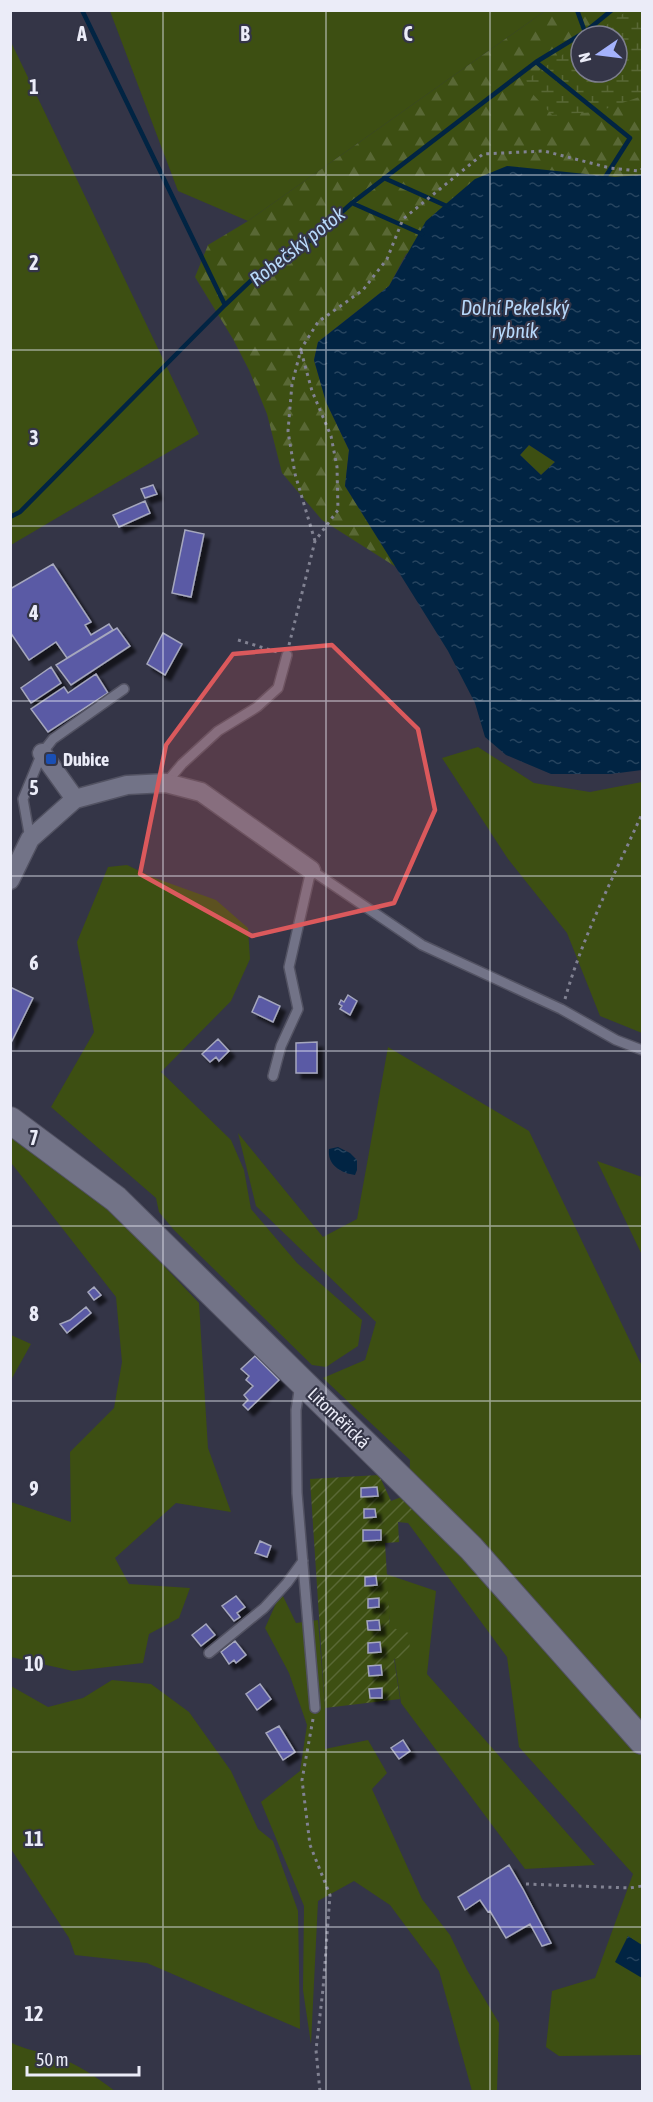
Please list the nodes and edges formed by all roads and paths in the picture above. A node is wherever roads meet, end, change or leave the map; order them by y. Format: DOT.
graph roads {
  1 [pos="642,169"];
  2 [pos="301,349"];
  3 [pos="315,541"];
  4 [pos="238,640"];
  5 [pos="287,655"];
  6 [pos="124,689"];
  7 [pos="42,753"];
  8 [pos="166,783"];
  9 [pos="75,799"];
  10 [pos="641,816"];
  11 [pos="30,839"];
  12 [pos="312,870"];
  13 [pos="10,880"];
  14 [pos="561,1009"];
  15 [pos="642,1050"];
  16 [pos="273,1076"];
  17 [pos="10,1120"];
  18 [pos="300,1380"];
  19 [pos="303,1561"];
  20 [pos="209,1653"];
  21 [pos="315,1708"];
  22 [pos="642,1740"];
  23 [pos="526,1884"];
  24 [pos="642,1886"];
  25 [pos="320,2091"];
  1 -- 2 [label="path"];
  2 -- 3 [label="path"];
  2 -- 3 [label="path"];
  3 -- 5 [label="path"];
  4 -- 5 [label="path"];
  5 -- 8 [label="lane"];
  6 -- 7 [label="lane"];
  7 -- 9 [label="street"];
  7 -- 11 [label="lane"];
  8 -- 9 [label="street"];
  8 -- 12 [label="street"];
  9 -- 11 [label="street"];
  10 -- 14 [label="path"];
  11 -- 13 [label="street"];
  12 -- 14 [label="lane"];
  12 -- 16 [label="lane"];
  14 -- 15 [label="lane"];
  17 -- 18 [label="street, Litoměřická"];
  18 -- 19 [label="lane"];
  18 -- 22 [label="street, Litoměřická"];
  19 -- 20 [label="lane"];
  19 -- 21 [label="lane"];
  21 -- 25 [label="path"];
  23 -- 24 [label="path"];
}
